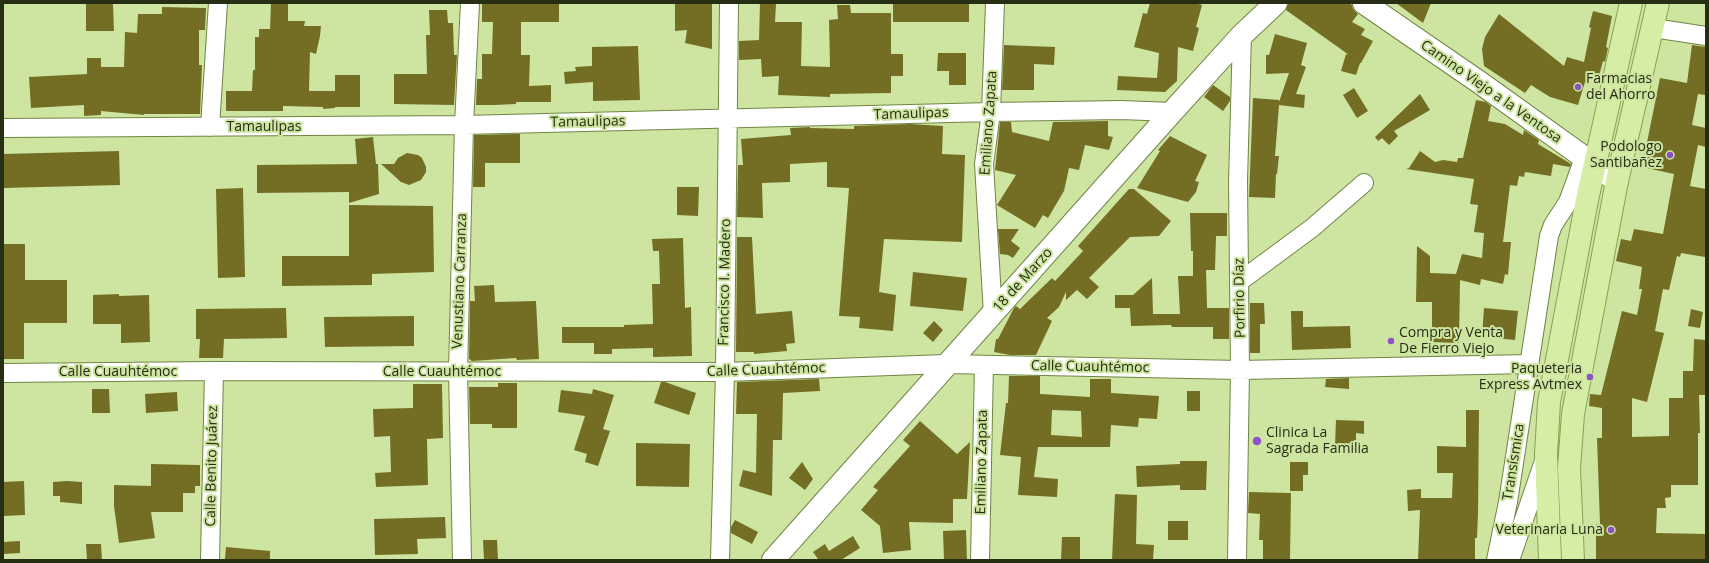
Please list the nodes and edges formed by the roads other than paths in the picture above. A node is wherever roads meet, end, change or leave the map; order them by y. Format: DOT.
graph roads {
  1 [pos="218,3"];
  2 [pos="470,3"];
  3 [pos="728,3"];
  4 [pos="995,3"];
  5 [pos="1276,3"];
  6 [pos="1364,3"];
  7 [pos="1631,3"];
  8 [pos="1658,3"];
  9 [pos="1653,28"];
  10 [pos="1242,35"];
  11 [pos="1706,36"];
  12 [pos="991,112"];
  13 [pos="1172,112"];
  14 [pos="727,119"];
  15 [pos="464,125"];
  16 [pos="210,127"];
  17 [pos="3,128"];
  18 [pos="1590,162"];
  19 [pos="1617,181"];
  20 [pos="1364,183"];
  21 [pos="1239,282"];
  22 [pos="993,314"];
  23 [pos="946,364"];
  24 [pos="1529,364"];
  25 [pos="984,365"];
  26 [pos="1240,370"];
  27 [pos="214,371"];
  28 [pos="458,372"];
  29 [pos="724,372"];
  30 [pos="3,373"];
  31 [pos="1546,454"];
  32 [pos="210,560"];
  33 [pos="462,560"];
  34 [pos="720,560"];
  35 [pos="773,560"];
  36 [pos="980,560"];
  37 [pos="1237,560"];
  38 [pos="1496,560"];
  39 [pos="1510,560"];
  40 [pos="1550,560"];
  41 [pos="1573,560"];
  1 -- 16 [label="street"];
  2 -- 15 [label="street, Venustiano Carranza"];
  3 -- 14 [label="street, Francisco I. Madero"];
  4 -- 12 [label="street, Emiliano Zapata"];
  5 -- 10 [label="main road, 18 de Marzo"];
  6 -- 18 [label="main road, Camino Viejo a la Ventosa"];
  7 -- 18 [label="main road"];
  8 -- 9 [label="main road"];
  9 -- 11 [label="street"];
  9 -- 19 [label="main road"];
  10 -- 13 [label="main road, 18 de Marzo"];
  10 -- 21 [label="street, Porfirio Díaz"];
  12 -- 13 [label="street, Tamaulipas"];
  12 -- 14 [label="street, Tamaulipas"];
  12 -- 22 [label="street, Emiliano Zapata"];
  13 -- 22 [label="main road, 18 de Marzo"];
  14 -- 15 [label="street, Tamaulipas"];
  14 -- 29 [label="street, Francisco I. Madero"];
  15 -- 16 [label="street, Tamaulipas"];
  15 -- 28 [label="street, Venustiano Carranza"];
  16 -- 17 [label="street, Tamaulipas"];
  18 -- 19 [label="main road, Camino Viejo a la Ventosa"];
  18 -- 24 [label="street, Transísmica"];
  18 -- 31 [label="main road"];
  19 -- 41 [label="main road"];
  20 -- 21 [label="street"];
  21 -- 26 [label="street, Porfirio Díaz"];
  22 -- 23 [label="main road, 18 de Marzo"];
  23 -- 25 [label="street, Calle Cuauhtémoc"];
  23 -- 29 [label="street, Calle Cuauhtémoc"];
  23 -- 35 [label="main road, 18 de Marzo"];
  24 -- 26 [label="street, Calle Cuauhtémoc"];
  24 -- 38 [label="street, Transísmica"];
  25 -- 26 [label="street, Calle Cuauhtémoc"];
  25 -- 36 [label="street, Emiliano Zapata"];
  26 -- 37 [label="street, Porfirio Díaz"];
  27 -- 28 [label="street, Calle Cuauhtémoc"];
  27 -- 30 [label="street, Calle Cuauhtémoc"];
  27 -- 32 [label="street, Calle Benito Juárez"];
  28 -- 29 [label="street, Calle Cuauhtémoc"];
  28 -- 33 [label="street, Venustiano Carranza"];
  29 -- 34 [label="street, Francisco I. Madero"];
  31 -- 39 [label="street, Transísmica"];
  31 -- 40 [label="main road"];
}
